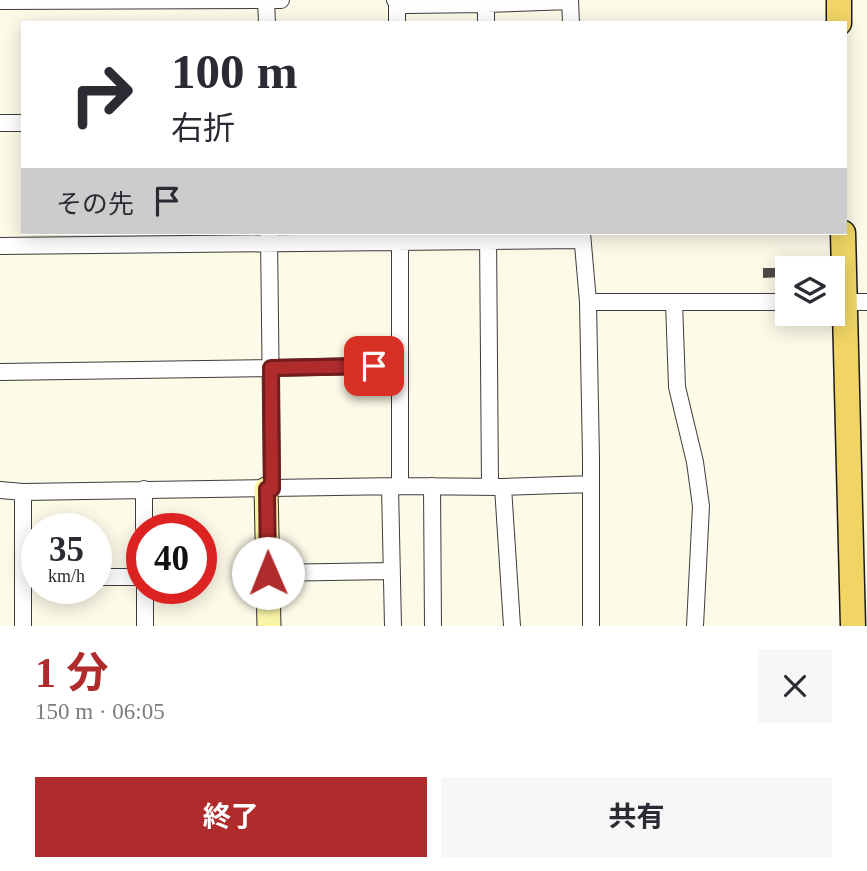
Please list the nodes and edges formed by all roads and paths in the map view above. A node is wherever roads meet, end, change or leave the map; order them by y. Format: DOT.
graph roads {
  1 [pos="188,0"];
  2 [pos="266,0"];
  3 [pos="281,0"];
  4 [pos="396,0"];
  5 [pos="570,0"];
  6 [pos="839,0"];
  7 [pos="0,1"];
  8 [pos="486,2"];
  9 [pos="267,21"];
  10 [pos="397,21"];
  11 [pos="486,21"];
  12 [pos="571,21"];
  13 [pos="839,21"];
  14 [pos="0,123"];
  15 [pos="21,123"];
  16 [pos="843,235"];
  17 [pos="488,237"];
  18 [pos="582,237"];
  19 [pos="269,238"];
  20 [pos="400,238"];
  21 [pos="0,246"];
  22 [pos="588,302"];
  23 [pos="674,302"];
  24 [pos="775,302"];
  25 [pos="848,302"];
  26 [pos="400,365"];
  27 [pos="271,368"];
  28 [pos="0,372"];
  29 [pos="857,428"];
  30 [pos="591,484"];
  31 [pos="395,486"];
  32 [pos="432,486"];
  33 [pos="496,486"];
  34 [pos="144,489"];
  35 [pos="269,489"];
  36 [pos="0,490"];
  37 [pos="23,492"];
  38 [pos="25,513"];
  39 [pos="144,513"];
  40 [pos="858,515"];
  41 [pos="392,571"];
  42 [pos="268,573"];
  43 [pos="26,604"];
  44 [pos="145,604"];
  45 [pos="858,623"];
  46 [pos="23,626"];
  47 [pos="145,626"];
  48 [pos="269,626"];
  49 [pos="393,626"];
  50 [pos="433,626"];
  51 [pos="512,626"];
  52 [pos="591,626"];
  53 [pos="695,626"];
  1 -- 2 [label="street"];
  1 -- 7 [label="street"];
  2 -- 3 [label="street"];
  2 -- 9 [label="street"];
  4 -- 8 [label="street"];
  4 -- 10 [label="street"];
  5 -- 8 [label="street"];
  5 -- 12 [label="street"];
  6 -- 13 [label="main road"];
  8 -- 11 [label="street"];
  14 -- 15 [label="street"];
  16 -- 25 [label="main road"];
  17 -- 18 [label="street"];
  17 -- 20 [label="street"];
  17 -- 33 [label="street"];
  18 -- 22 [label="street"];
  19 -- 20 [label="street"];
  19 -- 21 [label="street"];
  19 -- 27 [label="street"];
  20 -- 26 [label="street"];
  22 -- 23 [label="street"];
  22 -- 30 [label="street"];
  23 -- 24 [label="street"];
  23 -- 53 [label="street"];
  25 -- 29 [label="main road"];
  26 -- 27 [label="street"];
  26 -- 31 [label="street"];
  27 -- 28 [label="street"];
  27 -- 35 [label="street"];
  29 -- 40 [label="main road"];
  30 -- 33 [label="street"];
  30 -- 52 [label="street"];
  31 -- 32 [label="street"];
  31 -- 35 [label="street"];
  31 -- 41 [label="street"];
  32 -- 33 [label="street"];
  32 -- 50 [label="street"];
  33 -- 51 [label="street"];
  34 -- 35 [label="street"];
  34 -- 37 [label="street"];
  34 -- 39 [label="street"];
  35 -- 42 [label="street"];
  36 -- 37 [label="street"];
  37 -- 38 [label="street"];
  40 -- 45 [label="main road"];
  41 -- 42 [label="street"];
  41 -- 49 [label="street"];
  42 -- 48 [label="street"];
  43 -- 46 [label="street"];
  44 -- 47 [label="street"];
}
